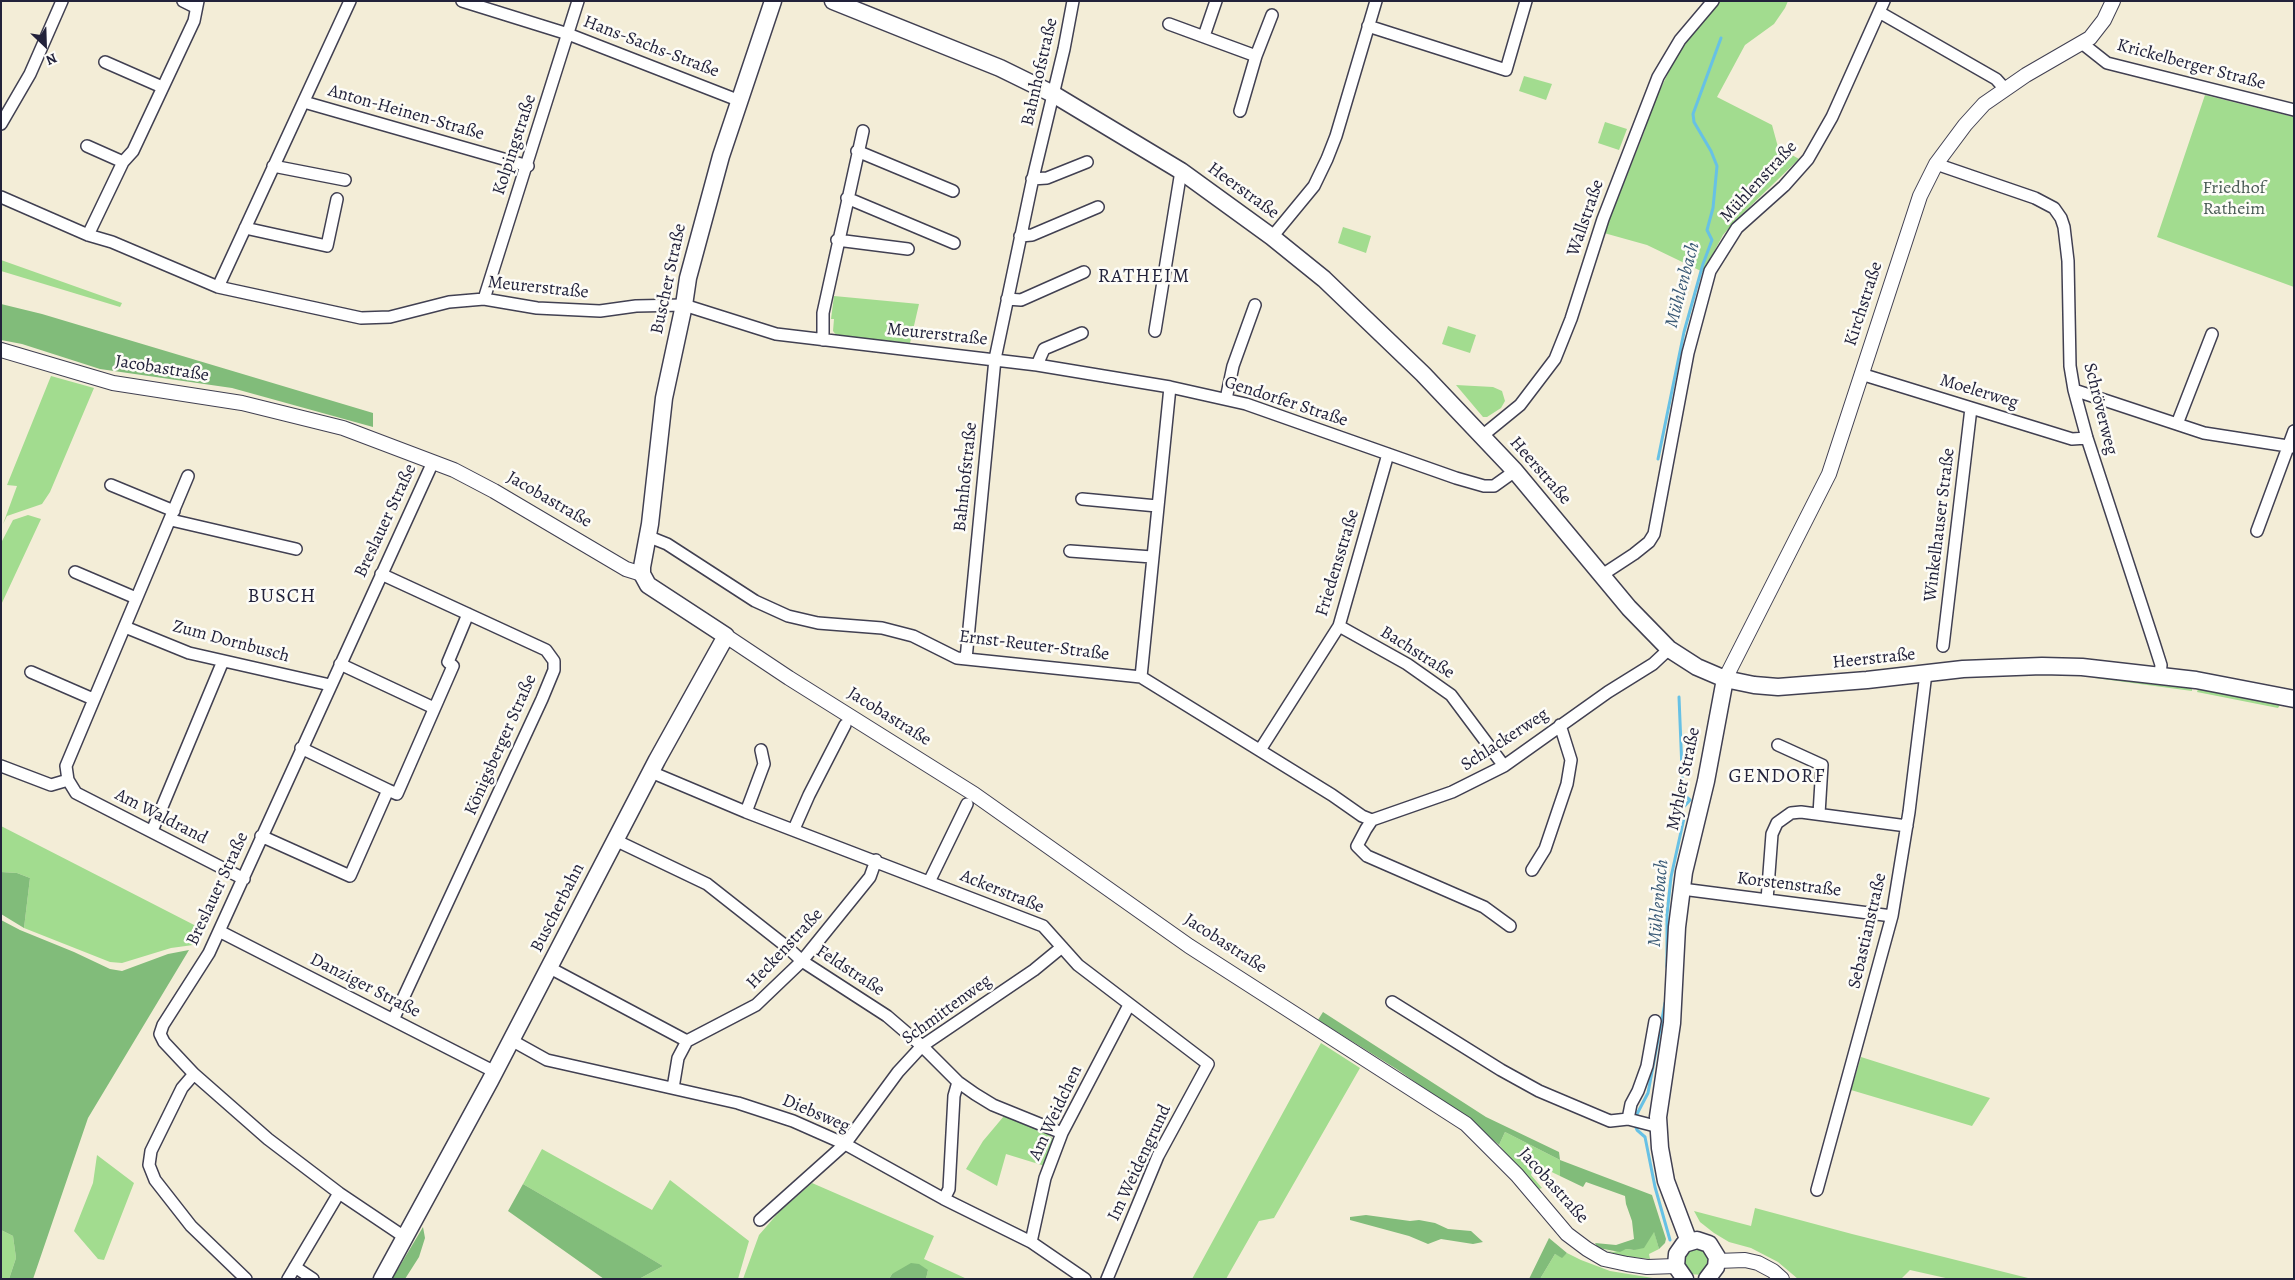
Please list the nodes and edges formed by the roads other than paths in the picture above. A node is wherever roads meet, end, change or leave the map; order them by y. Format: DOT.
graph roads {
  1 [pos="62,1"];
  2 [pos="183,1"];
  3 [pos="350,1"];
  4 [pos="462,1"];
  5 [pos="578,1"];
  6 [pos="773,1"];
  7 [pos="833,1"];
  8 [pos="1073,1"];
  9 [pos="1216,1"];
  10 [pos="1376,1"];
  11 [pos="1526,1"];
  12 [pos="1713,1"];
  13 [pos="1884,1"];
  14 [pos="2113,1"];
  15 [pos="197,4"];
  16 [pos="1879,12"];
  17 [pos="1272,16"];
  18 [pos="1169,24"];
  19 [pos="1368,26"];
  20 [pos="568,34"];
  21 [pos="1204,36"];
  22 [pos="2083,44"];
  23 [pos="1256,56"];
  24 [pos="105,62"];
  25 [pos="162,87"];
  26 [pos="2005,89"];
  27 [pos="1052,94"];
  28 [pos="740,101"];
  29 [pos="304,102"];
  30 [pos="2294,110"];
  31 [pos="1240,111"];
  32 [pos="1,124"];
  33 [pos="863,131"];
  34 [pos="87,146"];
  35 [pos="857,152"];
  36 [pos="123,162"];
  37 [pos="1087,162"];
  38 [pos="1936,164"];
  39 [pos="273,166"];
  40 [pos="528,166"];
  41 [pos="1181,171"];
  42 [pos="1032,179"];
  43 [pos="345,180"];
  44 [pos="952,190"];
  45 [pos="1,197"];
  46 [pos="847,198"];
  47 [pos="337,199"];
  48 [pos="1098,207"];
  49 [pos="245,228"];
  50 [pos="88,235"];
  51 [pos="1020,236"];
  52 [pos="1272,238"];
  53 [pos="838,240"];
  54 [pos="954,243"];
  55 [pos="908,249"];
  56 [pos="1084,272"];
  57 [pos="218,287"];
  58 [pos="484,299"];
  59 [pos="1007,299"];
  60 [pos="684,305"];
  61 [pos="1255,305"];
  62 [pos="1154,331"];
  63 [pos="1082,333"];
  64 [pos="2212,334"];
  65 [pos="823,340"];
  66 [pos="1,350"];
  67 [pos="995,359"];
  68 [pos="1038,365"];
  69 [pos="1861,374"];
  70 [pos="1170,387"];
  71 [pos="2074,390"];
  72 [pos="1226,399"];
  73 [pos="1971,408"];
  74 [pos="2177,424"];
  75 [pos="2294,431"];
  76 [pos="1482,436"];
  77 [pos="2087,438"];
  78 [pos="2291,446"];
  79 [pos="1388,454"];
  80 [pos="433,462"];
  81 [pos="1515,471"];
  82 [pos="188,476"];
  83 [pos="110,485"];
  84 [pos="1082,499"];
  85 [pos="1157,506"];
  86 [pos="173,516"];
  87 [pos="2257,531"];
  88 [pos="648,536"];
  89 [pos="296,549"];
  90 [pos="1070,551"];
  91 [pos="1152,556"];
  92 [pos="75,572"];
  93 [pos="381,574"];
  94 [pos="642,574"];
  95 [pos="1602,575"];
  96 [pos="136,598"];
  97 [pos="468,614"];
  98 [pos="1339,626"];
  99 [pos="125,627"];
  100 [pos="726,636"];
  101 [pos="1943,646"];
  102 [pos="1669,649"];
  103 [pos="966,659"];
  104 [pos="223,661"];
  105 [pos="340,664"];
  106 [pos="31,672"];
  107 [pos="1926,673"];
  108 [pos="2160,676"];
  109 [pos="1141,677"];
  110 [pos="1726,679"];
  111 [pos="330,685"];
  112 [pos="94,699"];
  113 [pos="2294,699"];
  114 [pos="434,708"];
  115 [pos="846,725"];
  116 [pos="1560,725"];
  117 [pos="1778,744"];
  118 [pos="301,748"];
  119 [pos="761,750"];
  120 [pos="1260,750"];
  121 [pos="1,766"];
  122 [pos="1504,766"];
  123 [pos="650,772"];
  124 [pos="68,780"];
  125 [pos="388,790"];
  126 [pos="967,804"];
  127 [pos="746,812"];
  128 [pos="1819,814"];
  129 [pos="1372,820"];
  130 [pos="1907,826"];
  131 [pos="794,829"];
  132 [pos="152,831"];
  133 [pos="262,836"];
  134 [pos="615,840"];
  135 [pos="876,860"];
  136 [pos="1532,870"];
  137 [pos="244,880"];
  138 [pos="929,882"];
  139 [pos="1682,889"];
  140 [pos="1767,900"];
  141 [pos="1892,916"];
  142 [pos="1510,926"];
  143 [pos="220,931"];
  144 [pos="1062,946"];
  145 [pos="802,961"];
  146 [pos="550,968"];
  147 [pos="1392,1002"];
  148 [pos="1129,1005"];
  149 [pos="393,1020"];
  150 [pos="1655,1021"];
  151 [pos="511,1040"];
  152 [pos="687,1041"];
  153 [pos="922,1046"];
  154 [pos="1208,1064"];
  155 [pos="495,1072"];
  156 [pos="194,1074"];
  157 [pos="958,1082"];
  158 [pos="673,1088"];
  159 [pos="1628,1119"];
  160 [pos="1659,1127"];
  161 [pos="1062,1133"];
  162 [pos="845,1144"];
  163 [pos="1817,1190"];
  164 [pos="340,1193"];
  165 [pos="944,1199"];
  166 [pos="760,1220"];
  167 [pos="406,1238"];
  168 [pos="1031,1242"];
  169 [pos="1689,1242"];
  170 [pos="1717,1260"];
  171 [pos="295,1266"];
  172 [pos="1681,1272"];
  173 [pos="246,1279"];
  174 [pos="288,1279"];
  175 [pos="313,1279"];
  176 [pos="382,1279"];
  177 [pos="1085,1279"];
  178 [pos="1107,1279"];
  179 [pos="1707,1279"];
  180 [pos="1782,1279"];
  1 -- 32 [label="street"];
  2 -- 15 [label="street"];
  3 -- 29 [label="street"];
  4 -- 20 [label="street, Hans-Sachs-Straße"];
  5 -- 20 [label="street, Kolpingstraße"];
  6 -- 28 [label="main road, Buscher Straße"];
  7 -- 27 [label="main road, Heerstraße"];
  8 -- 27 [label="street, Bahnhofstraße"];
  9 -- 21 [label="street"];
  10 -- 19 [label="street"];
  11 -- 19 [label="street"];
  12 -- 76 [label="street, Wallstraße"];
  13 -- 16 [label="street, Mühlenstraße"];
  14 -- 22 [label="street, Kirchstraße"];
  15 -- 25 [label="street"];
  16 -- 26 [label="street"];
  16 -- 95 [label="street, Mühlenstraße"];
  17 -- 23 [label="street"];
  18 -- 21 [label="street"];
  19 -- 52 [label="street"];
  20 -- 28 [label="street, Hans-Sachs-Straße"];
  20 -- 40 [label="street, Kolpingstraße"];
  21 -- 23 [label="street"];
  22 -- 26 [label="street, Kirchstraße"];
  22 -- 30 [label="street, Krickelberger Straße"];
  23 -- 31 [label="street"];
  24 -- 25 [label="street"];
  25 -- 36 [label="street"];
  26 -- 38 [label="street, Kirchstraße"];
  27 -- 41 [label="main road, Heerstraße"];
  27 -- 42 [label="street, Bahnhofstraße"];
  28 -- 60 [label="main road, Buscher Straße"];
  29 -- 39 [label="street"];
  29 -- 40 [label="street, Anton-Heinen-Straße"];
  33 -- 35 [label="street"];
  34 -- 36 [label="street"];
  35 -- 44 [label="street"];
  35 -- 46 [label="street"];
  36 -- 50 [label="street"];
  37 -- 42 [label="street"];
  38 -- 69 [label="street, Kirchstraße"];
  38 -- 71 [label="street, Schröverweg"];
  39 -- 43 [label="street"];
  39 -- 49 [label="street"];
  40 -- 58 [label="street, Kolpingstraße"];
  41 -- 52 [label="main road, Heerstraße"];
  41 -- 62 [label="street"];
  42 -- 51 [label="street, Bahnhofstraße"];
  45 -- 50 [label="street, Meurerstraße"];
  46 -- 53 [label="street"];
  46 -- 54 [label="street"];
  47 -- 49 [label="street"];
  48 -- 51 [label="street"];
  49 -- 57 [label="street"];
  50 -- 57 [label="street, Meurerstraße"];
  51 -- 59 [label="street, Bahnhofstraße"];
  52 -- 76 [label="main road, Heerstraße"];
  53 -- 55 [label="street"];
  53 -- 65 [label="street"];
  56 -- 59 [label="street"];
  57 -- 58 [label="street, Meurerstraße"];
  58 -- 60 [label="street, Meurerstraße"];
  59 -- 67 [label="street, Bahnhofstraße"];
  60 -- 65 [label="street, Meurerstraße"];
  60 -- 88 [label="main road, Buscher Straße"];
  61 -- 72 [label="street"];
  63 -- 68 [label="street"];
  64 -- 74 [label="street"];
  65 -- 67 [label="street, Meurerstraße"];
  66 -- 80 [label="street, Jacobastraße"];
  67 -- 68 [label="street, Gendorfer Straße"];
  67 -- 103 [label="street, Bahnhofstraße"];
  68 -- 70 [label="street, Gendorfer Straße"];
  69 -- 73 [label="street, Moelerweg"];
  69 -- 110 [label="street, Kirchstraße"];
  70 -- 72 [label="street, Gendorfer Straße"];
  70 -- 85 [label="street"];
  71 -- 74 [label="street"];
  71 -- 77 [label="street, Schröverweg"];
  72 -- 79 [label="street, Gendorfer Straße"];
  73 -- 77 [label="street, Moelerweg"];
  73 -- 101 [label="street, Winkelhauser Straße"];
  74 -- 78 [label="street"];
  75 -- 78 [label="street"];
  76 -- 81 [label="main road, Heerstraße"];
  77 -- 108 [label="street, Schröverweg"];
  78 -- 87 [label="street"];
  79 -- 81 [label="street, Gendorfer Straße"];
  79 -- 98 [label="street, Friedensstraße"];
  80 -- 93 [label="street, Breslauer Straße"];
  80 -- 94 [label="street, Jacobastraße"];
  81 -- 95 [label="main road, Heerstraße"];
  82 -- 86 [label="street"];
  83 -- 86 [label="street"];
  84 -- 85 [label="street"];
  85 -- 91 [label="street"];
  86 -- 89 [label="street"];
  86 -- 96 [label="street"];
  88 -- 94 [label="main road, Buscher Straße"];
  88 -- 103 [label="street, Ernst-Reuter-Straße"];
  90 -- 91 [label="street"];
  91 -- 109 [label="street"];
  92 -- 96 [label="street"];
  93 -- 97 [label="street, Königsberger Straße"];
  93 -- 105 [label="street, Breslauer Straße"];
  94 -- 100 [label="main road, Jacobastraße"];
  95 -- 102 [label="main road, Heerstraße"];
  96 -- 99 [label="street"];
  97 -- 114 [label="street"];
  97 -- 149 [label="street, Königsberger Straße"];
  98 -- 120 [label="street, Friedensstraße"];
  98 -- 122 [label="street, Bachstraße"];
  99 -- 104 [label="street, Zum Dornbusch"];
  99 -- 112 [label="street"];
  100 -- 123 [label="main road, Buscherbahn"];
  100 -- 172 [label="street, Jacobastraße"];
  102 -- 110 [label="main road, Heerstraße"];
  102 -- 116 [label="street, Schlackerweg"];
  103 -- 109 [label="street, Ernst-Reuter-Straße"];
  104 -- 111 [label="street, Zum Dornbusch"];
  104 -- 132 [label="street"];
  105 -- 111 [label="street, Breslauer Straße"];
  105 -- 114 [label="street"];
  106 -- 112 [label="street"];
  107 -- 108 [label="main road, Heerstraße"];
  107 -- 110 [label="main road, Heerstraße"];
  107 -- 130 [label="street, Sebastianstraße"];
  108 -- 113 [label="main road, Heerstraße"];
  109 -- 120 [label="street, Ernst-Reuter-Straße"];
  110 -- 139 [label="main road, Myhler Straße"];
  111 -- 118 [label="street, Breslauer Straße"];
  112 -- 124 [label="street"];
  114 -- 125 [label="street"];
  115 -- 131 [label="street"];
  116 -- 122 [label="street, Schlackerweg"];
  116 -- 136 [label="street"];
  117 -- 128 [label="street"];
  118 -- 125 [label="street"];
  118 -- 133 [label="street, Breslauer Straße"];
  119 -- 127 [label="street"];
  120 -- 129 [label="street, Ernst-Reuter-Straße"];
  121 -- 124 [label="street"];
  122 -- 129 [label="street, Schlackerweg"];
  123 -- 127 [label="street, Ackerstraße"];
  123 -- 134 [label="main road, Buscherbahn"];
  124 -- 132 [label="street, Am Waldrand"];
  125 -- 133 [label="street"];
  126 -- 138 [label="street"];
  127 -- 131 [label="street, Ackerstraße"];
  128 -- 130 [label="street"];
  128 -- 140 [label="street"];
  129 -- 142 [label="street"];
  130 -- 141 [label="street, Sebastianstraße"];
  131 -- 135 [label="street, Ackerstraße"];
  132 -- 137 [label="street, Am Waldrand"];
  133 -- 137 [label="street, Breslauer Straße"];
  134 -- 145 [label="street, Feldstraße"];
  134 -- 146 [label="main road, Buscherbahn"];
  135 -- 138 [label="street, Ackerstraße"];
  135 -- 145 [label="street, Heckenstraße"];
  137 -- 143 [label="street, Breslauer Straße"];
  138 -- 144 [label="street, Ackerstraße"];
  139 -- 140 [label="street, Korstenstraße"];
  139 -- 160 [label="main road, Myhler Straße"];
  140 -- 141 [label="street, Korstenstraße"];
  141 -- 163 [label="street, Sebastianstraße"];
  143 -- 149 [label="street, Danziger Straße"];
  143 -- 156 [label="street, Breslauer Straße"];
  144 -- 148 [label="street, Ackerstraße"];
  144 -- 153 [label="street, Schmittenweg"];
  145 -- 152 [label="street, Heckenstraße"];
  145 -- 153 [label="street, Feldstraße"];
  146 -- 151 [label="main road, Buscherbahn"];
  146 -- 152 [label="street"];
  147 -- 159 [label="street"];
  148 -- 154 [label="street, Ackerstraße"];
  148 -- 161 [label="street, Am Weidchen"];
  149 -- 155 [label="street, Danziger Straße"];
  150 -- 159 [label="street"];
  151 -- 155 [label="main road, Buscherbahn"];
  151 -- 158 [label="street, Diebsweg"];
  152 -- 158 [label="street"];
  153 -- 157 [label="street, Feldstraße"];
  153 -- 162 [label="street, Schmittenweg"];
  154 -- 178 [label="street, Im Weidengrund"];
  155 -- 167 [label="main road, Buscherbahn"];
  156 -- 164 [label="street, Breslauer Straße"];
  156 -- 173 [label="street"];
  157 -- 161 [label="street, Feldstraße"];
  157 -- 165 [label="street"];
  158 -- 162 [label="street, Diebsweg"];
  159 -- 160 [label="street"];
  160 -- 169 [label="main road, Myhler Straße"];
  161 -- 168 [label="street, Am Weidchen"];
  162 -- 165 [label="street, Diebsweg"];
  162 -- 166 [label="street, Schmittenweg"];
  164 -- 167 [label="street, Breslauer Straße"];
  164 -- 171 [label="street"];
  165 -- 168 [label="street, Diebsweg"];
  167 -- 176 [label="main road, Buscherbahn"];
  168 -- 177 [label="street, Diebsweg"];
  169 -- 170 [label="main road"];
  169 -- 172 [label="main road"];
  170 -- 179 [label="main road"];
  170 -- 180 [label="street"];
  171 -- 174 [label="street"];
  171 -- 175 [label="street"];
}
